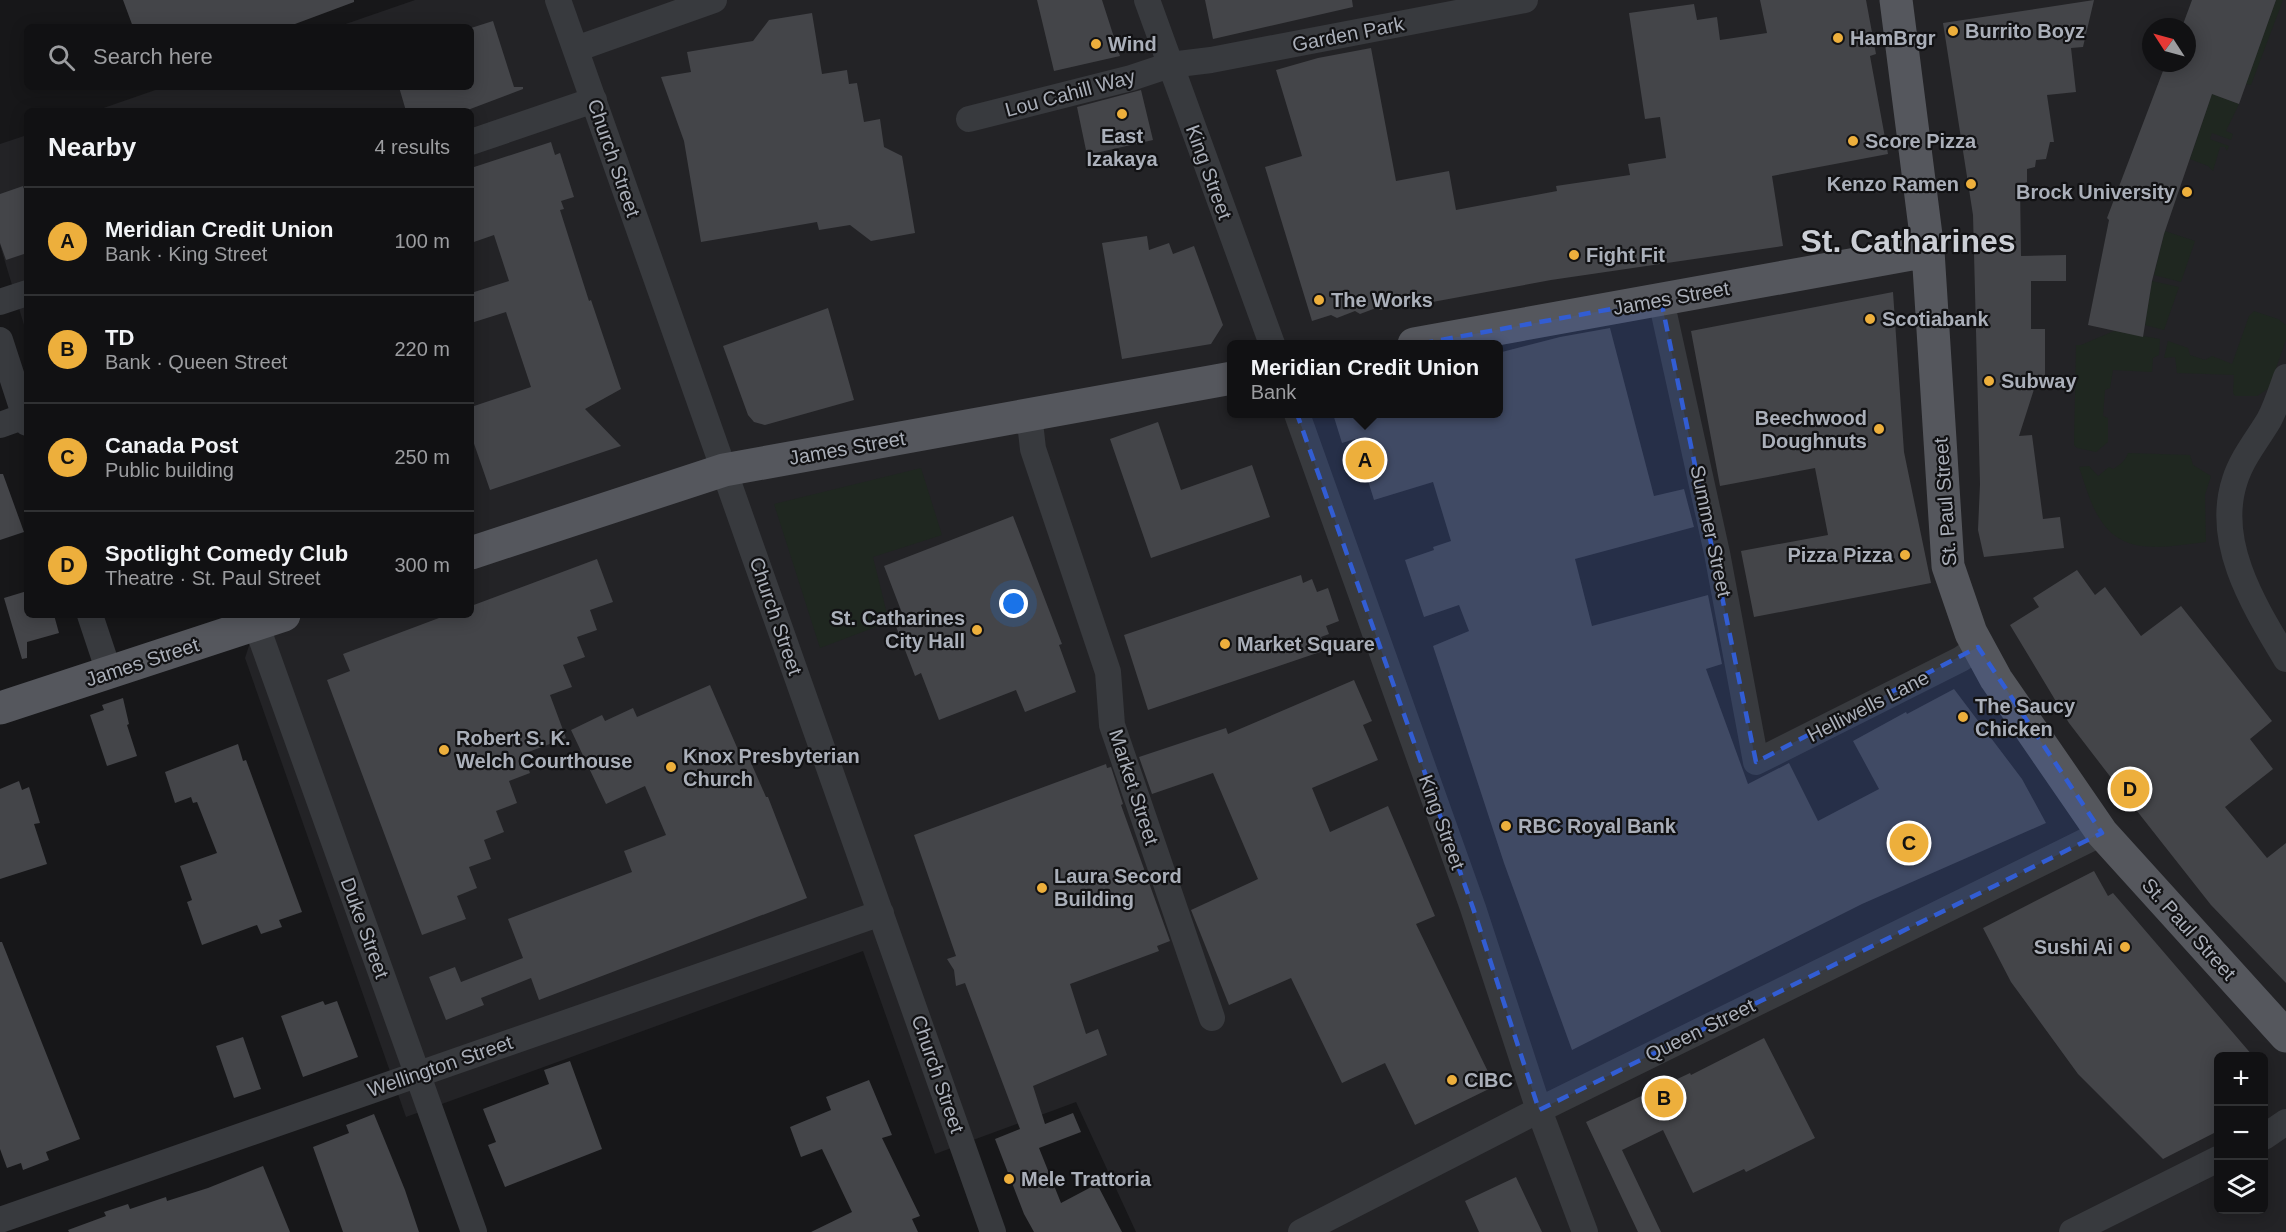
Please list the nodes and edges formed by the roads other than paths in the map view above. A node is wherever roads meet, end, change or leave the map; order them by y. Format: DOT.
graph roads {
  1 [pos="558,0"];
  2 [pos="714,0"];
  3 [pos="1147,0"];
  4 [pos="1525,0"];
  5 [pos="1896,0"];
  6 [pos="576,49"];
  7 [pos="1170,65"];
  8 [pos="594,100"];
  9 [pos="969,119"];
  10 [pos="474,141"];
  11 [pos="1928,251"];
  12 [pos="24,294"];
  13 [pos="1661,300"];
  14 [pos="0,302"];
  15 [pos="0,340"];
  16 [pos="1270,340"];
  17 [pos="1441,340"];
  18 [pos="2286,377"];
  19 [pos="1227,379"];
  20 [pos="24,413"];
  21 [pos="1029,414"];
  22 [pos="1298,418"];
  23 [pos="24,419"];
  24 [pos="0,424"];
  25 [pos="724,470"];
  26 [pos="474,552"];
  27 [pos="91,618"];
  28 [pos="270,620"];
  29 [pos="1978,647"];
  30 [pos="2286,659"];
  31 [pos="109,672"];
  32 [pos="0,708"];
  33 [pos="1756,762"];
  34 [pos="2102,833"];
  35 [pos="881,913"];
  36 [pos="1212,1018"];
  37 [pos="2286,1036"];
  38 [pos="417,1074"];
  39 [pos="1539,1110"];
  40 [pos="2286,1122"];
  41 [pos="2268,1134"];
  42 [pos="2216,1160"];
  43 [pos="0,1220"];
  44 [pos="474,1232"];
  45 [pos="993,1232"];
  46 [pos="1301,1232"];
  47 [pos="1585,1232"];
  48 [pos="2072,1232"];
  1 -- 6 [label="street, Church Street"];
  2 -- 6 [label="street"];
  3 -- 7 [label="street, King Street"];
  4 -- 7 [label="street, Garden Park"];
  5 -- 11 [label="main road, St. Paul Street"];
  6 -- 8 [label="street, Church Street"];
  7 -- 9 [label="street, Lou Cahill Way"];
  7 -- 16 [label="street, King Street"];
  8 -- 10 [label="street"];
  8 -- 25 [label="street, Church Street"];
  11 -- 13 [label="main road, James Street"];
  11 -- 29 [label="main road, St. Paul Street"];
  12 -- 14 [label="street"];
  13 -- 17 [label="main road, James Street"];
  13 -- 33 [label="street, Summer Street"];
  15 -- 20 [label="street"];
  18 -- 30 [label="street"];
  19 -- 21 [label="main road, James Street"];
  21 -- 25 [label="main road, James Street"];
  21 -- 36 [label="street, Market Street"];
  22 -- 39 [label="street, King Street"];
  23 -- 24 [label="street"];
  25 -- 26 [label="main road, James Street"];
  25 -- 35 [label="street, Church Street"];
  27 -- 31 [label="street"];
  28 -- 31 [label="main road, James Street"];
  28 -- 38 [label="street, Duke Street"];
  29 -- 33 [label="street, Helliwells Lane"];
  29 -- 34 [label="main road, St. Paul Street"];
  31 -- 32 [label="main road, James Street"];
  34 -- 37 [label="main road, St. Paul Street"];
  34 -- 39 [label="street, Queen Street"];
  35 -- 38 [label="street, Wellington Street"];
  35 -- 45 [label="street, Church Street"];
  38 -- 43 [label="street, Wellington Street"];
  38 -- 44 [label="street, Duke Street"];
  39 -- 46 [label="street, Queen Street"];
  39 -- 47 [label="street, King Street"];
  40 -- 41 [label="street"];
  42 -- 48 [label="street"];
}
